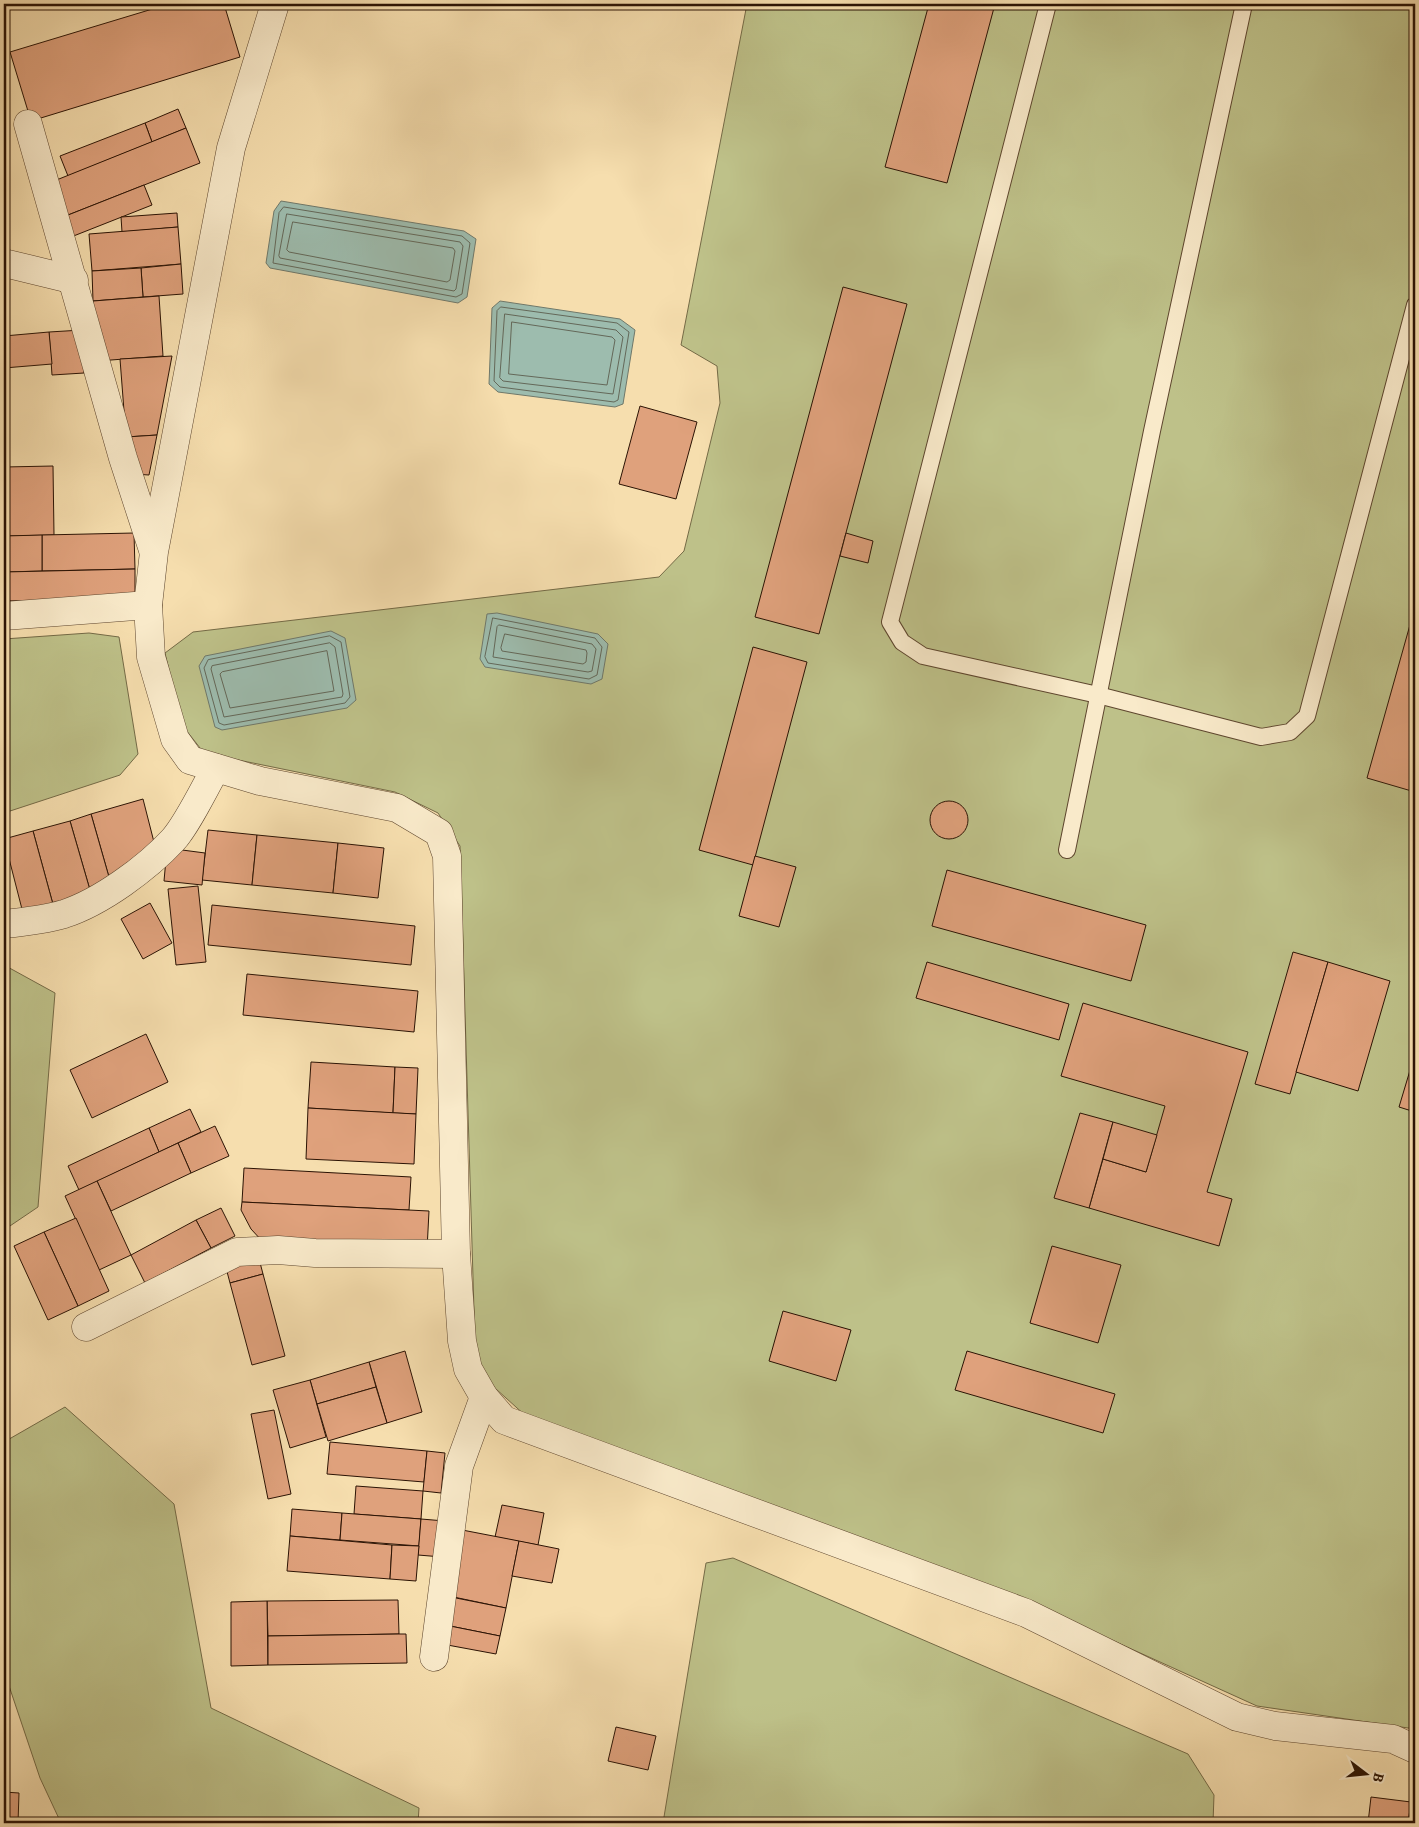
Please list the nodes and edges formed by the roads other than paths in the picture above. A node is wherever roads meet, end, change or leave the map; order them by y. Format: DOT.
graph roads {
  1 [pos="275,4"];
  2 [pos="1048,4"];
  3 [pos="1244,4"];
  4 [pos="28,124"];
  5 [pos="4,263"];
  6 [pos="74,280"];
  7 [pos="1415,305"];
  8 [pos="154,552"];
  9 [pos="148,605"];
  10 [pos="4,616"];
  11 [pos="1098,695"];
  12 [pos="216,768"];
  13 [pos="1067,850"];
  14 [pos="4,924"];
  15 [pos="456,1254"];
  16 [pos="86,1327"];
  17 [pos="484,1397"];
  18 [pos="434,1657"];
  19 [pos="1415,1749"];
  1 -- 8 [label="street"];
  2 -- 11 [label="lane"];
  3 -- 11 [label="lane"];
  4 -- 6 [label="street"];
  5 -- 6 [label="street"];
  6 -- 8 [label="street"];
  7 -- 11 [label="lane"];
  8 -- 9 [label="street"];
  9 -- 10 [label="street"];
  9 -- 12 [label="street"];
  11 -- 13 [label="lane"];
  12 -- 14 [label="street"];
  12 -- 15 [label="street"];
  15 -- 16 [label="street"];
  15 -- 17 [label="street"];
  17 -- 18 [label="street"];
  17 -- 19 [label="street"];
}
